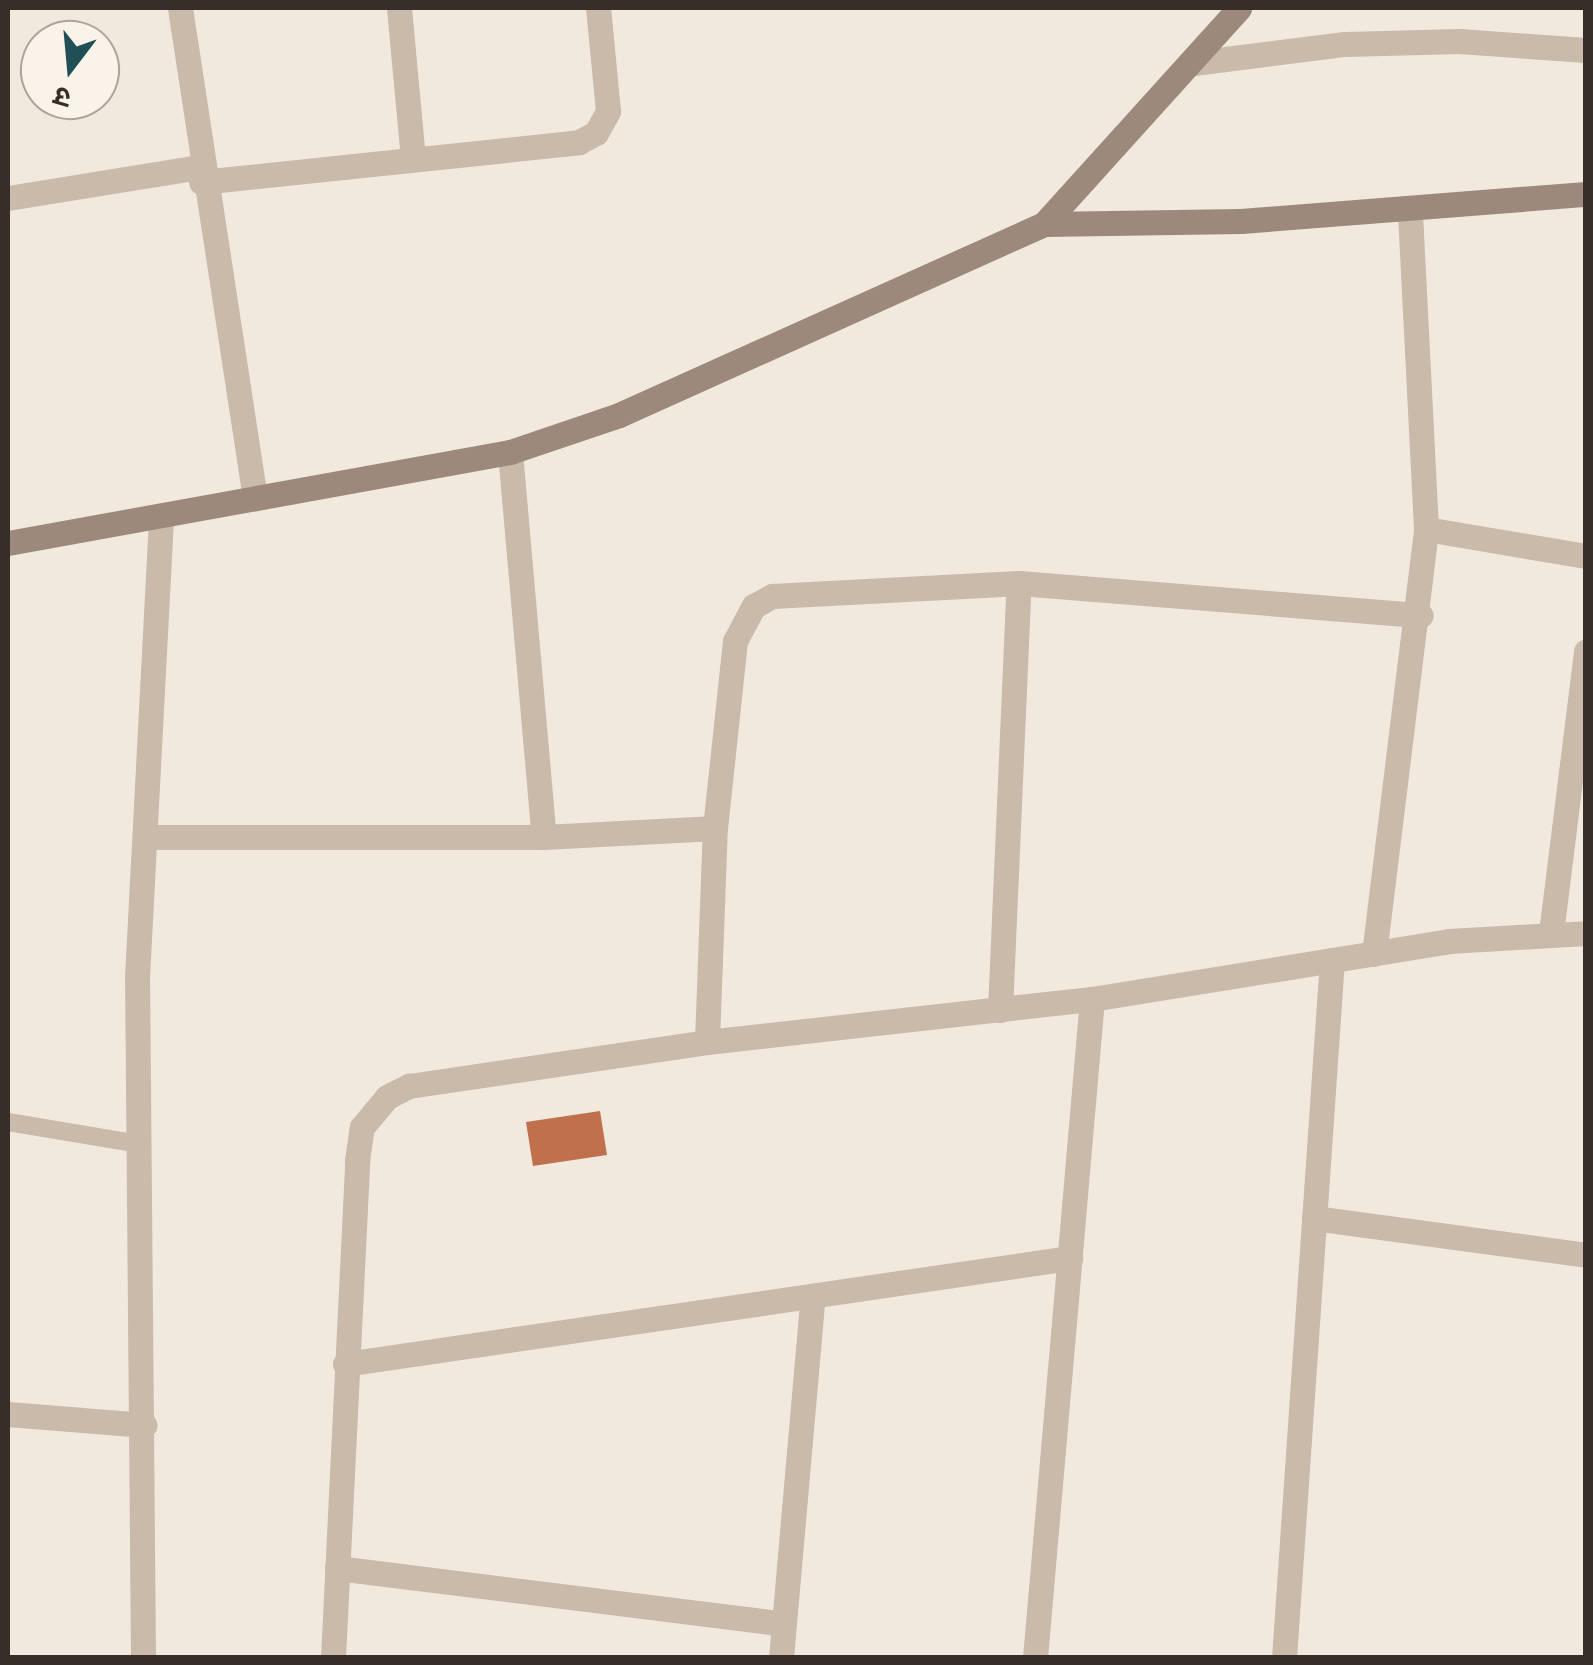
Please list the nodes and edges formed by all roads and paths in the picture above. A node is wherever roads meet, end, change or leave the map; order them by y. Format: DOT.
graph roads {
  1 [pos="180,8"];
  2 [pos="399,8"];
  3 [pos="598,8"];
  4 [pos="1239,8"];
  5 [pos="1586,50"];
  6 [pos="1194,63"];
  7 [pos="413,158"];
  8 [pos="200,174"];
  9 [pos="1586,194"];
  10 [pos="8,198"];
  11 [pos="1410,208"];
  12 [pos="1044,224"];
  13 [pos="510,452"];
  14 [pos="256,498"];
  15 [pos="161,516"];
  16 [pos="1426,528"];
  17 [pos="8,543"];
  18 [pos="1586,556"];
  19 [pos="1019,584"];
  20 [pos="1420,615"];
  21 [pos="1586,651"];
  22 [pos="715,828"];
  23 [pos="146,836"];
  24 [pos="544,837"];
  25 [pos="1550,933"];
  26 [pos="1586,933"];
  27 [pos="1374,954"];
  28 [pos="1332,960"];
  29 [pos="1092,998"];
  30 [pos="1000,1010"];
  31 [pos="707,1042"];
  32 [pos="8,1122"];
  33 [pos="134,1143"];
  34 [pos="1314,1218"];
  35 [pos="1586,1254"];
  36 [pos="1070,1258"];
  37 [pos="813,1295"];
  38 [pos="345,1364"];
  39 [pos="8,1414"];
  40 [pos="145,1426"];
  41 [pos="337,1568"];
  42 [pos="784,1624"];
  43 [pos="144,1658"];
  44 [pos="333,1658"];
  45 [pos="781,1658"];
  46 [pos="1035,1658"];
  47 [pos="1284,1658"];
  1 -- 8 [label="street"];
  2 -- 7 [label="street"];
  3 -- 7 [label="street"];
  4 -- 6 [label="street"];
  5 -- 6 [label="street"];
  6 -- 12 [label="street"];
  7 -- 8 [label="street"];
  8 -- 10 [label="street"];
  8 -- 14 [label="street"];
  9 -- 11 [label="street"];
  11 -- 12 [label="street"];
  11 -- 16 [label="street"];
  12 -- 13 [label="street"];
  13 -- 14 [label="street"];
  13 -- 24 [label="street"];
  14 -- 15 [label="street"];
  15 -- 17 [label="street"];
  15 -- 23 [label="street"];
  16 -- 18 [label="street"];
  16 -- 20 [label="street"];
  19 -- 20 [label="street"];
  19 -- 22 [label="street"];
  19 -- 30 [label="street"];
  20 -- 27 [label="street"];
  21 -- 25 [label="street"];
  22 -- 24 [label="street"];
  22 -- 31 [label="street"];
  23 -- 24 [label="street"];
  23 -- 33 [label="street"];
  25 -- 26 [label="street"];
  25 -- 27 [label="street"];
  27 -- 28 [label="street"];
  28 -- 29 [label="street"];
  28 -- 34 [label="street"];
  29 -- 30 [label="street"];
  29 -- 36 [label="street"];
  30 -- 31 [label="street"];
  31 -- 38 [label="street"];
  32 -- 33 [label="lane"];
  33 -- 40 [label="street"];
  34 -- 35 [label="street"];
  34 -- 47 [label="street"];
  36 -- 37 [label="street"];
  36 -- 46 [label="street"];
  37 -- 38 [label="street"];
  37 -- 42 [label="street"];
  38 -- 41 [label="street"];
  39 -- 40 [label="street"];
  40 -- 43 [label="street"];
  41 -- 42 [label="street"];
  41 -- 44 [label="street"];
  42 -- 45 [label="street"];
}
